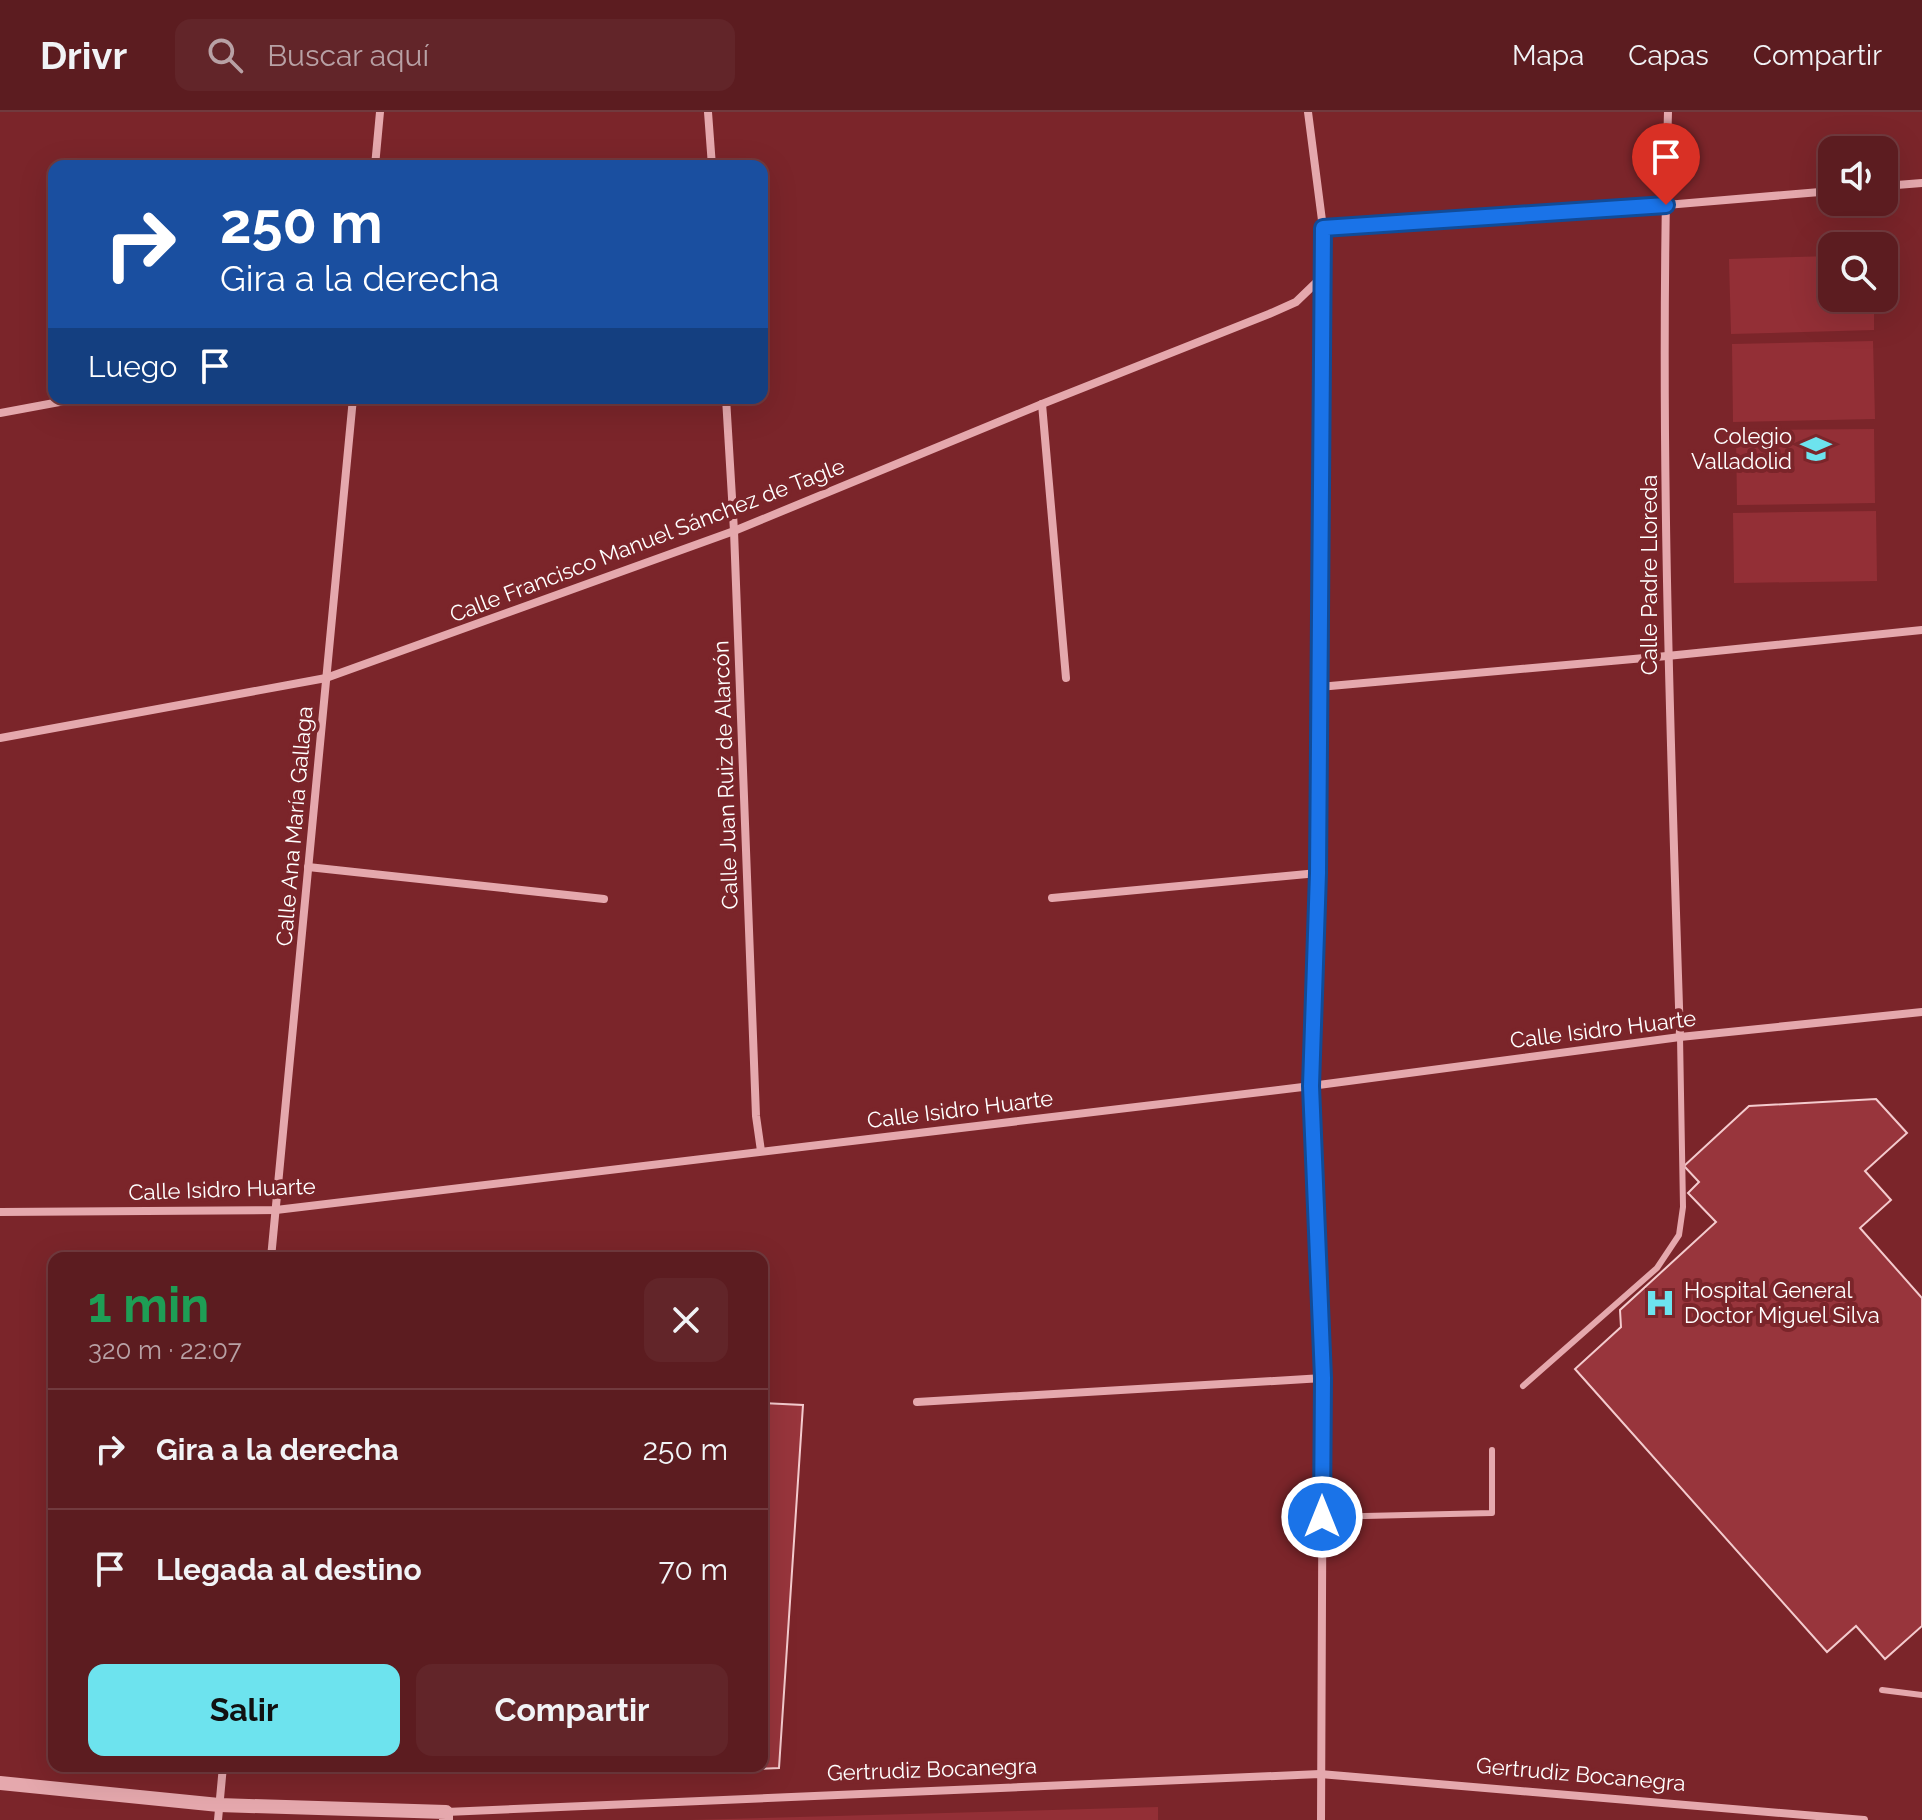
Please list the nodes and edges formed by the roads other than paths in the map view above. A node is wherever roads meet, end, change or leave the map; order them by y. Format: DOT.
graph roads {
  1 [pos="380,112"];
  2 [pos="708,112"];
  3 [pos="1308,112"];
  4 [pos="1668,112"];
  5 [pos="376,160"];
  6 [pos="712,160"];
  7 [pos="1922,183"];
  8 [pos="1898,185"];
  9 [pos="1818,192"];
  10 [pos="1666,205"];
  11 [pos="1323,228"];
  12 [pos="1323,276"];
  13 [pos="49,404"];
  14 [pos="352,404"];
  15 [pos="726,404"];
  16 [pos="1042,404"];
  17 [pos="0,413"];
  18 [pos="734,531"];
  19 [pos="1922,630"];
  20 [pos="1667,656"];
  21 [pos="326,678"];
  22 [pos="1066,678"];
  23 [pos="1319,687"];
  24 [pos="0,738"];
  25 [pos="308,867"];
  26 [pos="1318,873"];
  27 [pos="1052,898"];
  28 [pos="604,899"];
  29 [pos="1922,1012"];
  30 [pos="1680,1037"];
  31 [pos="1311,1086"];
  32 [pos="761,1151"];
  33 [pos="276,1210"];
  34 [pos="0,1212"];
  35 [pos="272,1252"];
  36 [pos="1323,1378"];
  37 [pos="1523,1386"];
  38 [pos="917,1402"];
  39 [pos="1492,1450"];
  40 [pos="1322,1517"];
  41 [pos="1882,1690"];
  42 [pos="1922,1695"];
  43 [pos="222,1772"];
  44 [pos="1320,1774"];
  45 [pos="0,1783"];
  46 [pos="219,1812"];
  47 [pos="446,1816"];
  48 [pos="1321,1820"];
  49 [pos="1864,1820"];
  1 -- 5 [label="street"];
  2 -- 6 [label="street"];
  3 -- 11 [label="street"];
  4 -- 10 [label="street, Calle Padre Lloreda"];
  7 -- 8 [label="street"];
  9 -- 10 [label="street"];
  10 -- 11 [label="street"];
  10 -- 20 [label="street, Calle Padre Lloreda"];
  11 -- 12 [label="street"];
  12 -- 16 [label="street, Calle Francisco Manuel Sánchez de Tagle"];
  12 -- 23 [label="street"];
  13 -- 17 [label="street"];
  14 -- 21 [label="street, Calle Ana María Gallaga"];
  15 -- 18 [label="street, Calle Juan Ruiz de Alarcón"];
  16 -- 18 [label="street, Calle Francisco Manuel Sánchez de Tagle"];
  16 -- 22 [label="street"];
  18 -- 21 [label="street, Calle Francisco Manuel Sánchez de Tagle"];
  18 -- 32 [label="street, Calle Juan Ruiz de Alarcón"];
  19 -- 20 [label="street"];
  20 -- 23 [label="street"];
  20 -- 30 [label="street, Calle Padre Lloreda"];
  21 -- 24 [label="street, Calle Francisco Manuel Sánchez de Tagle"];
  21 -- 25 [label="street, Calle Ana María Gallaga"];
  23 -- 26 [label="street"];
  25 -- 28 [label="street"];
  25 -- 33 [label="street, Calle Ana María Gallaga"];
  26 -- 27 [label="street"];
  26 -- 31 [label="street"];
  29 -- 30 [label="street, Calle Isidro Huarte"];
  30 -- 31 [label="street, Calle Isidro Huarte"];
  30 -- 37 [label="lane"];
  31 -- 32 [label="street, Calle Isidro Huarte"];
  31 -- 36 [label="street"];
  32 -- 33 [label="street, Calle Isidro Huarte"];
  33 -- 34 [label="street, Calle Isidro Huarte"];
  33 -- 35 [label="street, Calle Ana María Gallaga"];
  36 -- 38 [label="street"];
  36 -- 40 [label="street"];
  39 -- 40 [label="lane"];
  40 -- 44 [label="street"];
  41 -- 42 [label="lane"];
  43 -- 46 [label="street"];
  44 -- 47 [label="street, Gertrudiz Bocanegra"];
  44 -- 48 [label="street"];
  44 -- 49 [label="street, Gertrudiz Bocanegra"];
  45 -- 46 [label="street, Gertrudiz Bocanegra"];
  46 -- 47 [label="street, Gertrudiz Bocanegra"];
}
